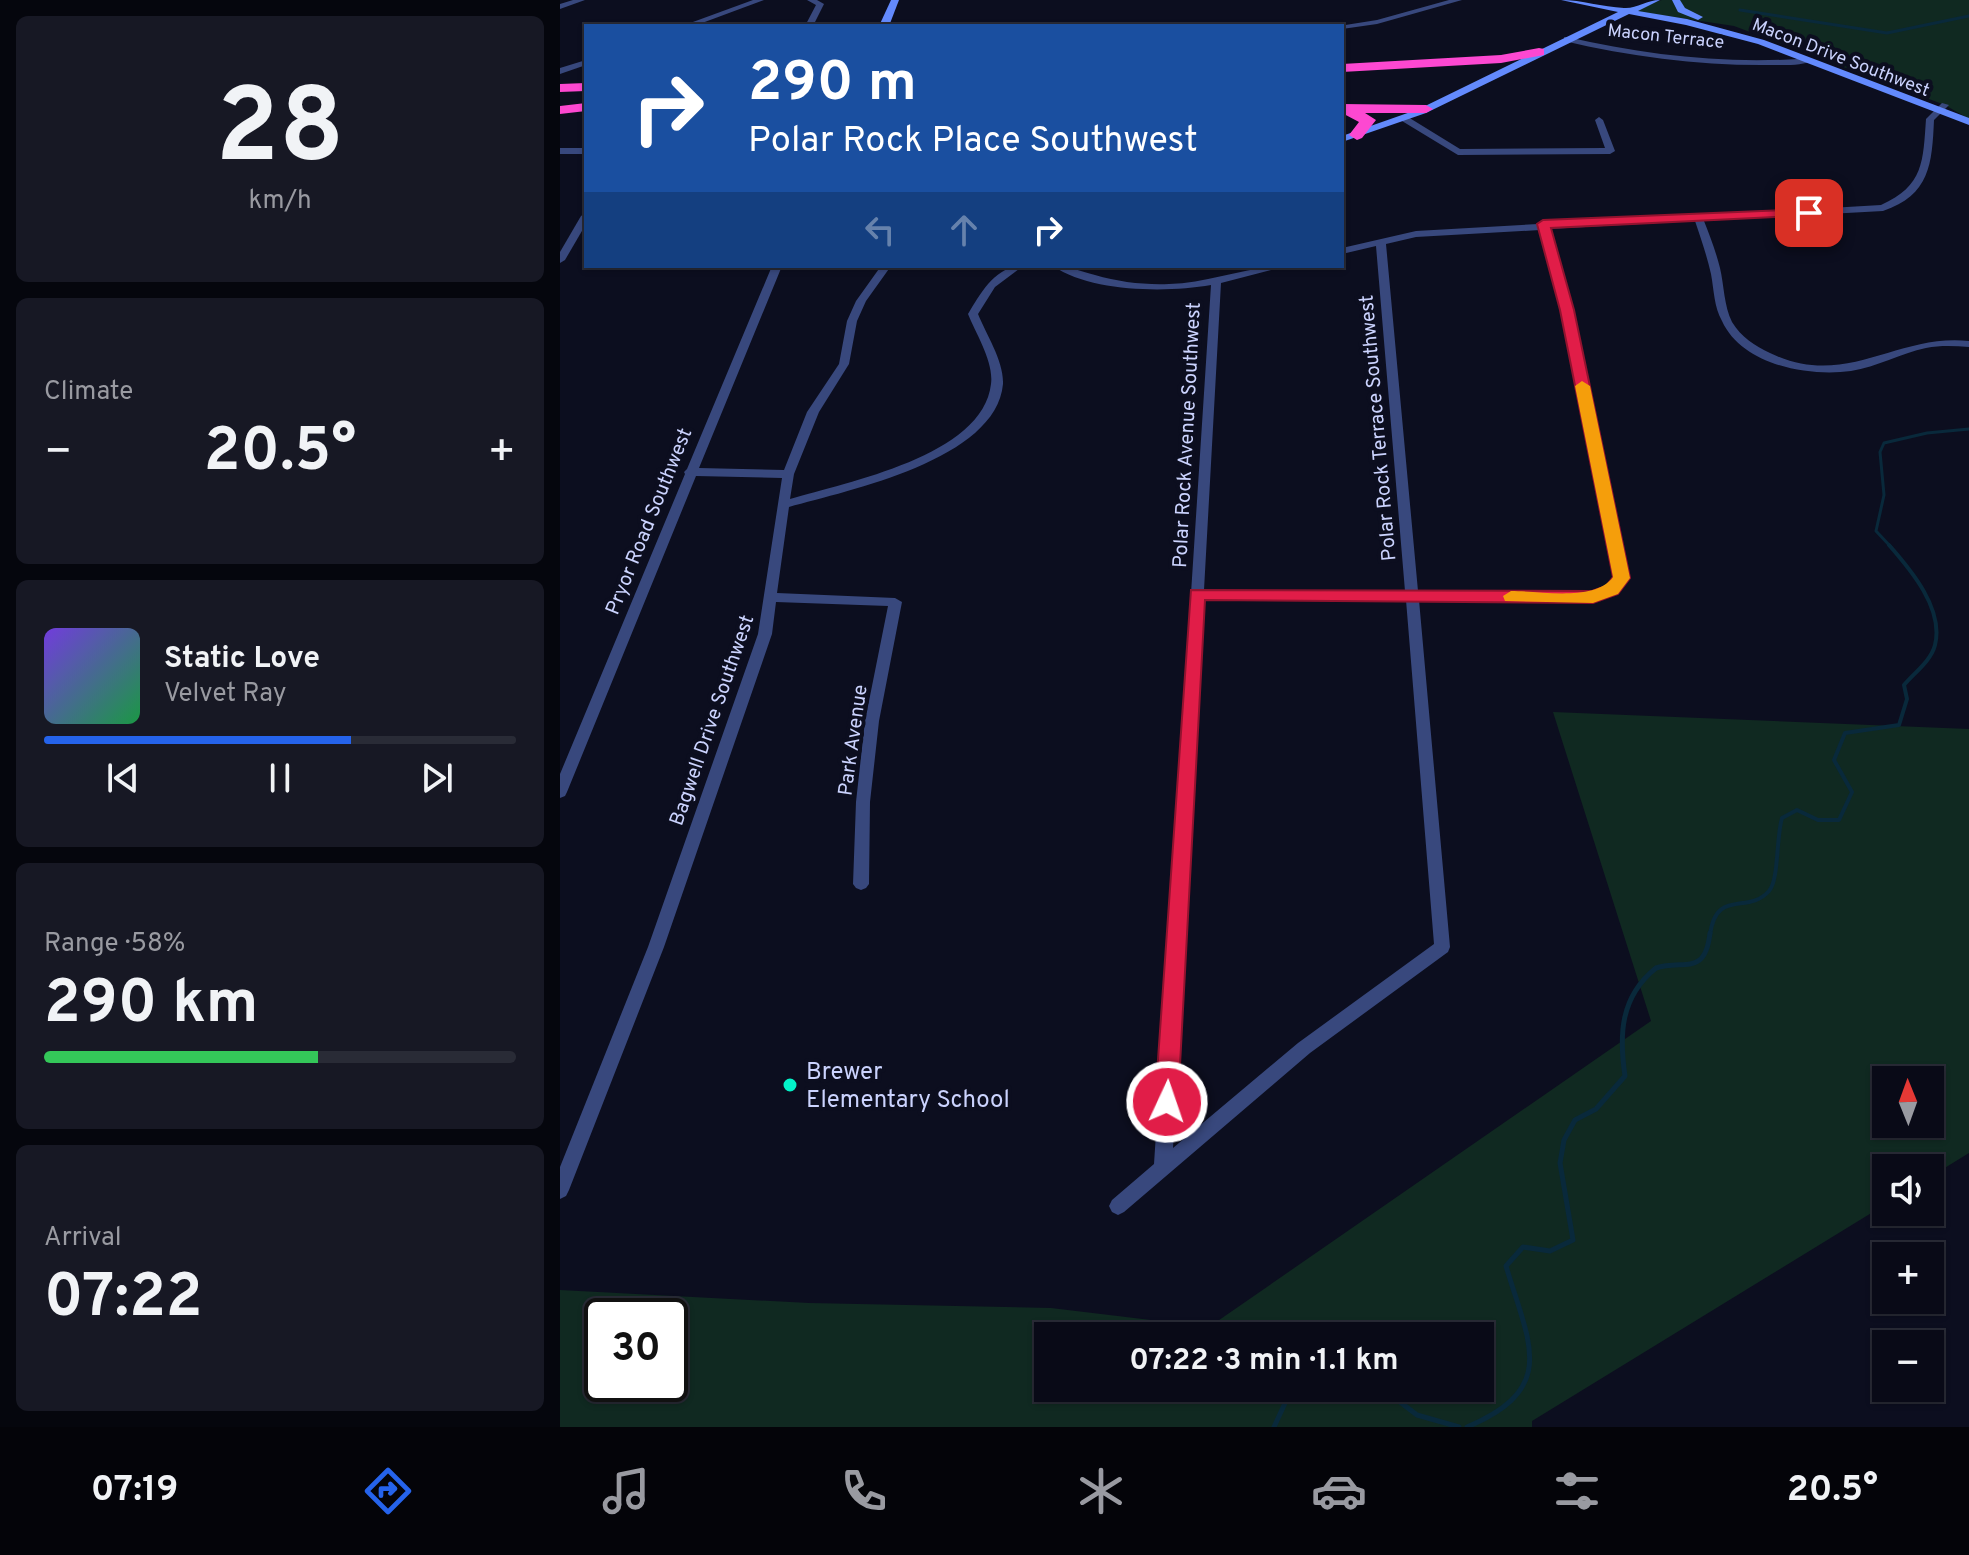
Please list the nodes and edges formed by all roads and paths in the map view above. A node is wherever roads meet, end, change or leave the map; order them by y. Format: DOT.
graph roads {
  1 [pos="581,0"];
  2 [pos="760,0"];
  3 [pos="811,0"];
  4 [pos="895,0"];
  5 [pos="1458,0"];
  6 [pos="1656,0"];
  7 [pos="1676,0"];
  8 [pos="1569,1"];
  9 [pos="560,7"];
  10 [pos="1628,10"];
  11 [pos="1714,22"];
  12 [pos="692,24"];
  13 [pos="810,24"];
  14 [pos="885,24"];
  15 [pos="1595,26"];
  16 [pos="1344,27"];
  17 [pos="1567,39"];
  18 [pos="1539,52"];
  19 [pos="1810,60"];
  20 [pos="1468,61"];
  21 [pos="584,63"];
  22 [pos="1344,68"];
  23 [pos="560,71"];
  24 [pos="1495,74"];
  25 [pos="584,87"];
  26 [pos="560,88"];
  27 [pos="584,95"];
  28 [pos="560,97"];
  29 [pos="584,105"];
  30 [pos="560,107"];
  31 [pos="1344,108"];
  32 [pos="1942,108"];
  33 [pos="1344,109"];
  34 [pos="1426,109"];
  35 [pos="1969,115"];
  36 [pos="1405,119"];
  37 [pos="1599,120"];
  38 [pos="1969,122"];
  39 [pos="1349,137"];
  40 [pos="584,148"];
  41 [pos="560,151"];
  42 [pos="1698,217"];
  43 [pos="584,219"];
  44 [pos="1543,224"];
  45 [pos="1381,241"];
  46 [pos="1344,250"];
  47 [pos="560,260"];
  48 [pos="776,268"];
  49 [pos="885,268"];
  50 [pos="1015,268"];
  51 [pos="1064,268"];
  52 [pos="1273,268"];
  53 [pos="1216,282"];
  54 [pos="1969,344"];
  55 [pos="690,472"];
  56 [pos="788,474"];
  57 [pos="784,505"];
  58 [pos="1197,594"];
  59 [pos="1412,596"];
  60 [pos="771,597"];
  61 [pos="560,792"];
  62 [pos="861,884"];
  63 [pos="1163,1166"];
  64 [pos="560,1190"];
  65 [pos="1118,1206"];
  1 -- 9 [label="street"];
  2 -- 12 [label="street"];
  3 -- 13 [label="street"];
  4 -- 14 [label="street"];
  5 -- 16 [label="street"];
  6 -- 10 [label="street"];
  7 -- 11 [label="street"];
  8 -- 10 [label="street"];
  8 -- 15 [label="street"];
  10 -- 11 [label="street, Macon Drive Southwest"];
  10 -- 15 [label="street"];
  10 -- 19 [label="street, Macon Drive Southwest"];
  11 -- 32 [label="street, Macon Drive Southwest"];
  15 -- 17 [label="street"];
  17 -- 18 [label="street"];
  17 -- 19 [label="street, Macon Terrace"];
  18 -- 20 [label="highway"];
  18 -- 24 [label="street"];
  19 -- 32 [label="street, Macon Drive Southwest"];
  20 -- 22 [label="highway"];
  20 -- 24 [label="highway"];
  21 -- 23 [label="street"];
  24 -- 34 [label="street"];
  25 -- 26 [label="highway"];
  27 -- 28 [label="highway"];
  29 -- 30 [label="highway"];
  31 -- 34 [label="highway"];
  32 -- 35 [label="street, Macon Drive Southwest"];
  32 -- 38 [label="street, Macon Drive Southwest"];
  32 -- 42 [label="street"];
  33 -- 39 [label="highway"];
  34 -- 36 [label="street"];
  36 -- 37 [label="street"];
  36 -- 39 [label="street"];
  40 -- 41 [label="street"];
  42 -- 44 [label="street"];
  42 -- 54 [label="street"];
  43 -- 47 [label="street"];
  44 -- 45 [label="street"];
  44 -- 59 [label="street"];
  45 -- 46 [label="street"];
  45 -- 59 [label="street, Polar Rock Terrace Southwest"];
  48 -- 55 [label="street, Pryor Road Southwest"];
  49 -- 56 [label="street, Bagwell Drive Southwest"];
  50 -- 57 [label="street"];
  51 -- 53 [label="street"];
  52 -- 53 [label="street"];
  53 -- 58 [label="street, Polar Rock Avenue Southwest"];
  55 -- 56 [label="street"];
  55 -- 61 [label="street, Pryor Road Southwest"];
  56 -- 57 [label="street, Bagwell Drive Southwest"];
  57 -- 60 [label="street, Bagwell Drive Southwest"];
  58 -- 59 [label="street"];
  58 -- 63 [label="street, Polar Rock Avenue Southwest"];
  59 -- 63 [label="street, Polar Rock Terrace Southwest"];
  60 -- 62 [label="street, Park Avenue"];
  60 -- 64 [label="street, Bagwell Drive Southwest"];
  63 -- 65 [label="street"];
}
